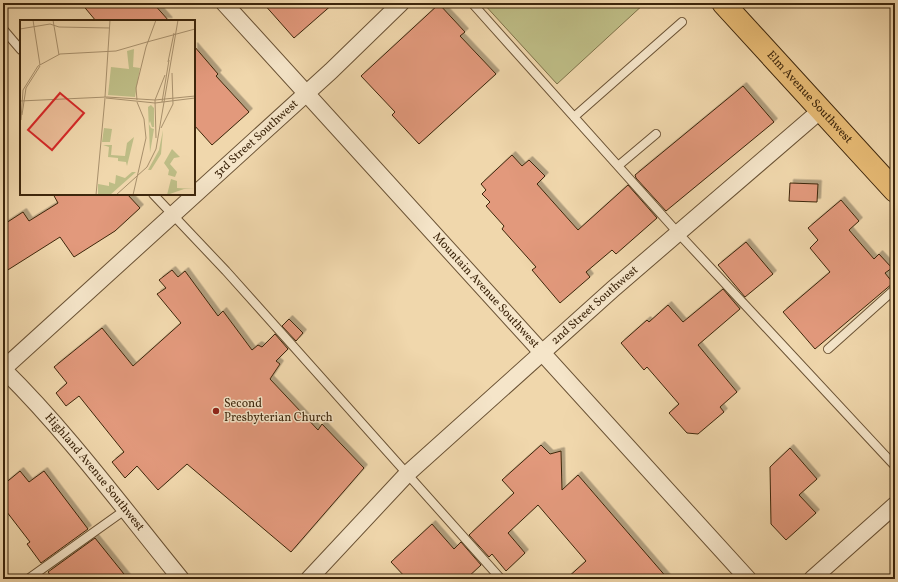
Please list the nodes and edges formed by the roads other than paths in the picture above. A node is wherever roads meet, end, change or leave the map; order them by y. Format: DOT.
graph roads {
  1 [pos="224,3"];
  2 [pos="401,3"];
  3 [pos="472,3"];
  4 [pos="723,3"];
  5 [pos="682,22"];
  6 [pos="3,29"];
  7 [pos="20,49"];
  8 [pos="306,94"];
  9 [pos="821,110"];
  10 [pos="574,117"];
  11 [pos="656,134"];
  12 [pos="618,166"];
  13 [pos="895,191"];
  14 [pos="195,193"];
  15 [pos="154,195"];
  16 [pos="193,195"];
  17 [pos="172,214"];
  18 [pos="679,234"];
  19 [pos="895,289"];
  20 [pos="828,349"];
  21 [pos="542,352"];
  22 [pos="3,369"];
  23 [pos="895,466"];
  24 [pos="407,474"];
  25 [pos="895,505"];
  26 [pos="125,510"];
  27 [pos="28,579"];
  28 [pos="181,579"];
  29 [pos="310,579"];
  30 [pos="502,579"];
  31 [pos="748,579"];
  32 [pos="812,579"];
  1 -- 8 [label="street, Mountain Avenue Southwest"];
  2 -- 8 [label="street, 3rd Street Southwest"];
  3 -- 10 [label="lane"];
  4 -- 9 [label="main road, Elm Avenue Southwest"];
  5 -- 10 [label="lane"];
  6 -- 7 [label="lane"];
  8 -- 14 [label="street, 3rd Street Southwest"];
  8 -- 21 [label="street, Mountain Avenue Southwest"];
  9 -- 13 [label="main road, Elm Avenue Southwest"];
  9 -- 18 [label="street, 2nd Street Southwest"];
  10 -- 12 [label="lane"];
  11 -- 12 [label="lane"];
  12 -- 18 [label="lane"];
  15 -- 17 [label="lane"];
  16 -- 17 [label="street, 3rd Street Southwest"];
  17 -- 22 [label="street, 3rd Street Southwest"];
  17 -- 24 [label="lane"];
  18 -- 21 [label="street, 2nd Street Southwest"];
  18 -- 23 [label="lane"];
  19 -- 20 [label="lane"];
  21 -- 24 [label="street, 2nd Street Southwest"];
  21 -- 31 [label="street, Mountain Avenue Southwest"];
  22 -- 26 [label="street, Highland Avenue Southwest"];
  24 -- 29 [label="street, 2nd Street Southwest"];
  24 -- 30 [label="lane"];
  25 -- 32 [label="street"];
  26 -- 27 [label="lane"];
  26 -- 28 [label="street, Highland Avenue Southwest"];
}
